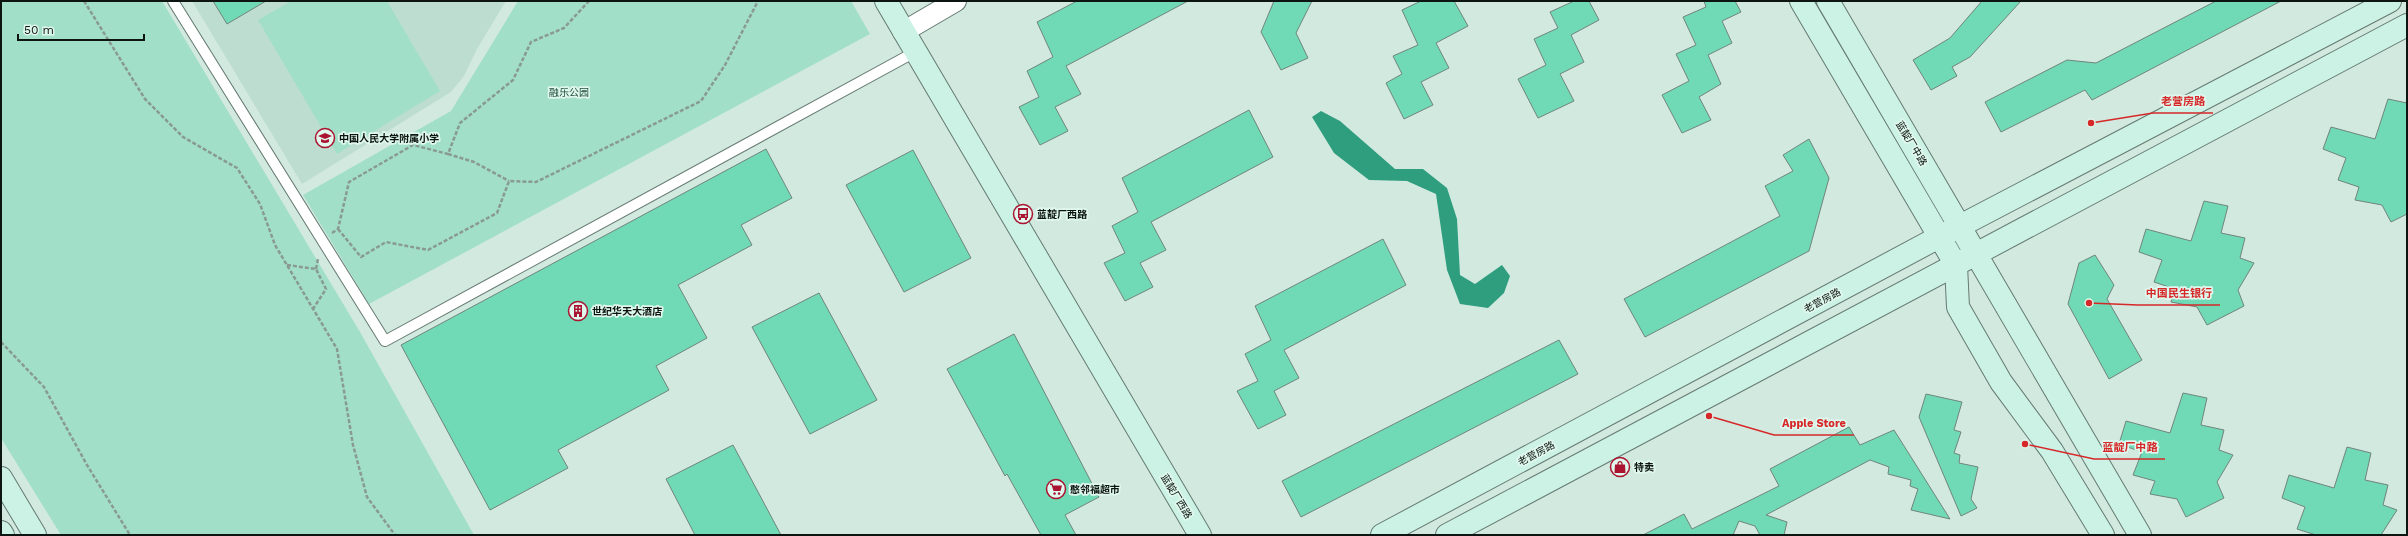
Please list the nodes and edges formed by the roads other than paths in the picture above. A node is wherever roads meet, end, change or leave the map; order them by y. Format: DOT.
graph roads {
  1 [pos="173,1"];
  2 [pos="886,1"];
  3 [pos="956,1"];
  4 [pos="1801,1"];
  5 [pos="1828,1"];
  6 [pos="2390,1"];
  7 [pos="2407,25"];
  8 [pos="903,32"];
  9 [pos="915,52"];
  10 [pos="1961,226"];
  11 [pos="1939,237"];
  12 [pos="1977,254"];
  13 [pos="1956,265"];
  14 [pos="1,478"];
  15 [pos="1,532"];
  16 [pos="3,535"];
  17 [pos="35,535"];
  18 [pos="1200,535"];
  19 [pos="1382,535"];
  20 [pos="1447,535"];
  21 [pos="2102,535"];
  22 [pos="2140,535"];
  1 -- 9 [label="lane"];
  2 -- 8 [label="street, 蓝靛厂西路"];
  3 -- 8 [label="street"];
  4 -- 11 [label="street"];
  5 -- 10 [label="street, 蓝靛厂中路"];
  6 -- 10 [label="street, 老营房路"];
  7 -- 12 [label="street"];
  8 -- 9 [label="street, 蓝靛厂西路"];
  9 -- 18 [label="street, 蓝靛厂西路"];
  10 -- 11 [label="street, 老营房路"];
  10 -- 12 [label="street, 蓝靛厂中路"];
  11 -- 13 [label="street"];
  11 -- 19 [label="street, 老营房路"];
  12 -- 13 [label="street"];
  12 -- 22 [label="street, 蓝靛厂中路"];
  13 -- 20 [label="street"];
  13 -- 21 [label="street"];
  14 -- 17 [label="street"];
  15 -- 16 [label="street"];
}
